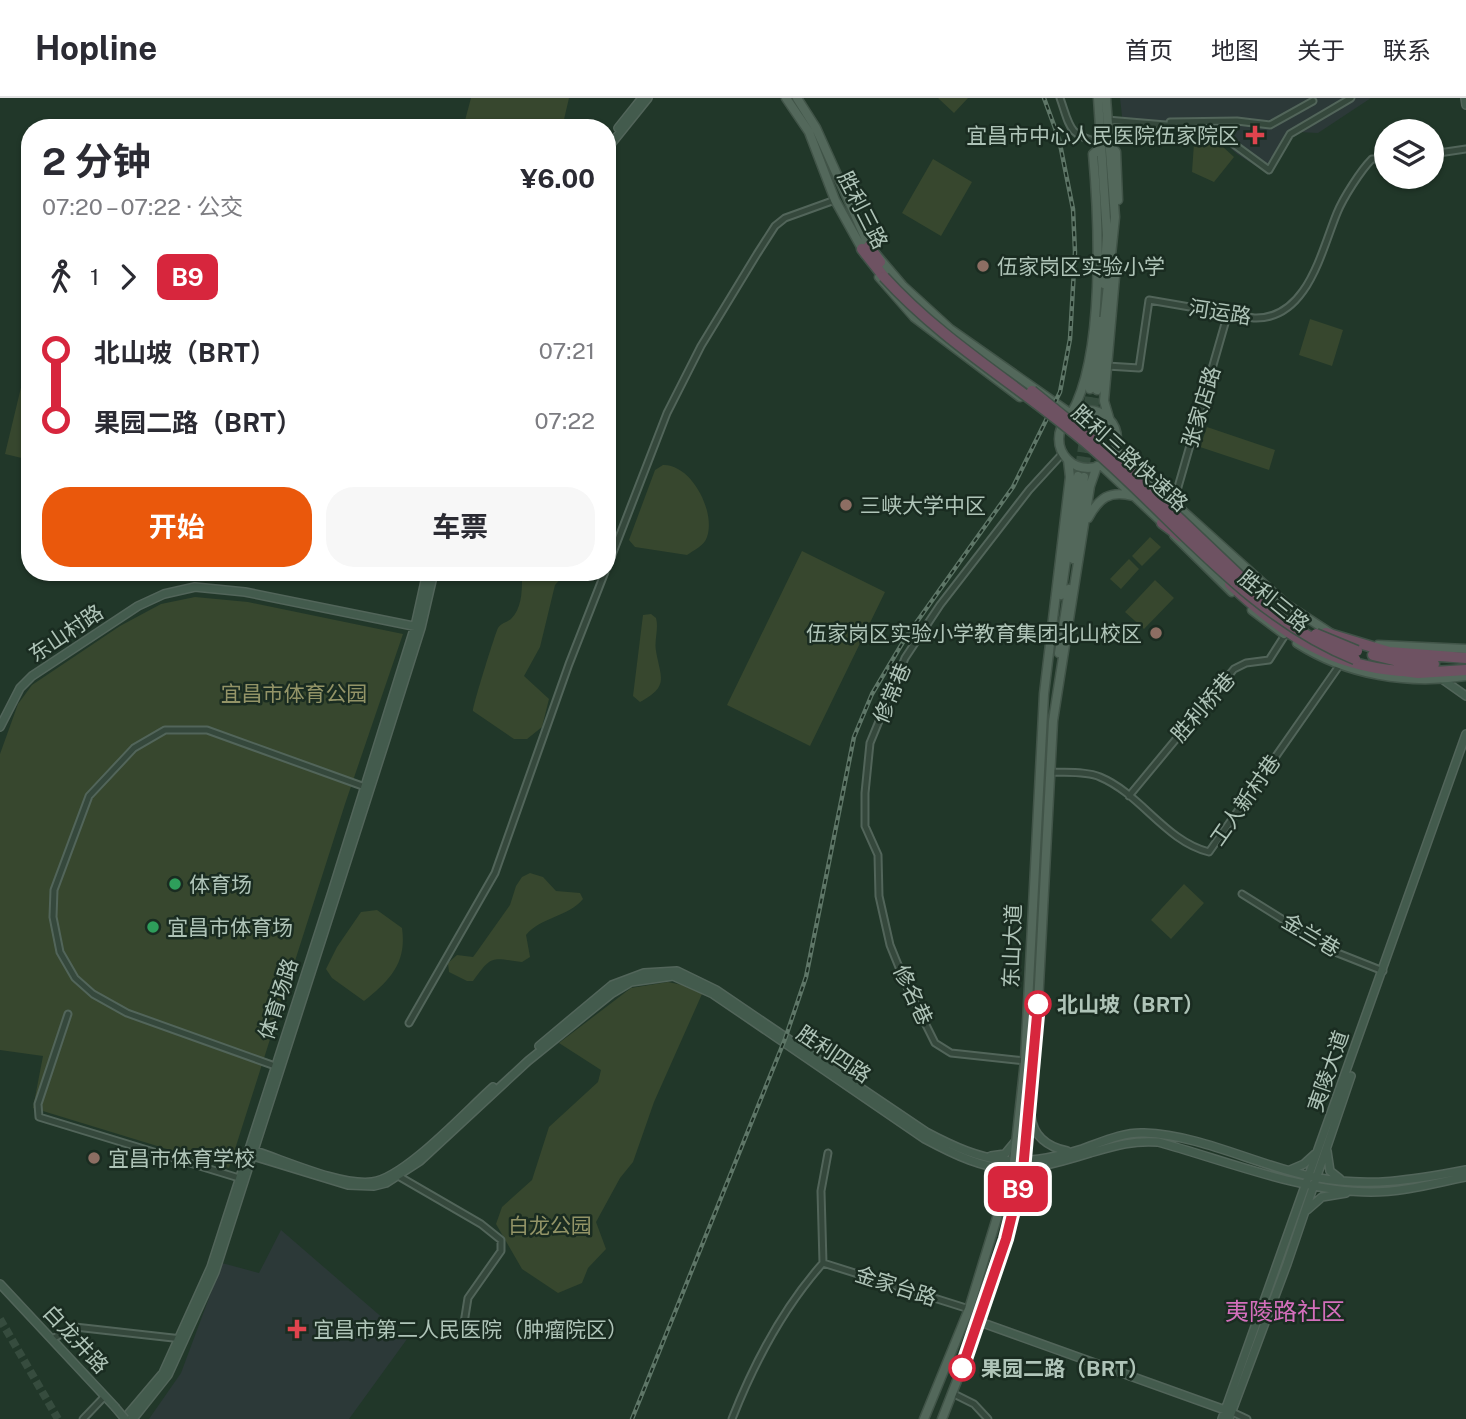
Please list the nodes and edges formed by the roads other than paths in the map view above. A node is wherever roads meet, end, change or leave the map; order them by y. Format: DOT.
graph roads {
  1 [pos="642,98"];
  2 [pos="648,98"];
  3 [pos="786,98"];
  4 [pos="797,98"];
  5 [pos="1060,98"];
  6 [pos="1098,98"];
  7 [pos="1106,98"];
  8 [pos="1351,98"];
  9 [pos="1465,98"];
  10 [pos="1313,101"];
  11 [pos="1466,105"];
  12 [pos="1107,120"];
  13 [pos="1149,123"];
  14 [pos="616,131"];
  15 [pos="616,138"];
  16 [pos="1102,144"];
  17 [pos="1466,149"];
  18 [pos="1444,152"];
  19 [pos="1374,159"];
  20 [pos="835,200"];
  21 [pos="865,247"];
  22 [pos="1228,313"];
  23 [pos="1107,366"];
  24 [pos="1093,389"];
  25 [pos="1071,414"];
  26 [pos="1109,418"];
  27 [pos="1061,428"];
  28 [pos="1115,450"];
  29 [pos="1065,456"];
  30 [pos="1099,466"];
  31 [pos="1134,496"];
  32 [pos="1174,501"];
  33 [pos="1162,523"];
  34 [pos="1084,524"];
  35 [pos="616,544"];
  36 [pos="426,581"];
  37 [pos="431,581"];
  38 [pos="602,581"];
  39 [pos="418,627"];
  40 [pos="1326,633"];
  41 [pos="1285,635"];
  42 [pos="1463,649"];
  43 [pos="1356,655"];
  44 [pos="1466,660"];
  45 [pos="1339,666"];
  46 [pos="1466,670"];
  47 [pos="1400,671"];
  48 [pos="1466,676"];
  49 [pos="1442,679"];
  50 [pos="1466,696"];
  51 [pos="1042,719"];
  52 [pos="1053,721"];
  53 [pos="0,727"];
  54 [pos="1466,734"];
  55 [pos="1466,748"];
  56 [pos="1051,772"];
  57 [pos="365,787"];
  58 [pos="1129,796"];
  59 [pos="878,855"];
  60 [pos="1242,894"];
  61 [pos="1383,971"];
  62 [pos="68,1014"];
  63 [pos="409,1023"];
  64 [pos="1025,1061"];
  65 [pos="275,1066"];
  66 [pos="1030,1112"];
  67 [pos="1017,1139"];
  68 [pos="1323,1148"];
  69 [pos="251,1152"];
  70 [pos="1071,1152"];
  71 [pos="828,1153"];
  72 [pos="982,1159"];
  73 [pos="1066,1160"];
  74 [pos="1018,1167"];
  75 [pos="1466,1170"];
  76 [pos="1285,1173"];
  77 [pos="400,1177"];
  78 [pos="1466,1177"];
  79 [pos="239,1178"];
  80 [pos="1312,1181"];
  81 [pos="1343,1181"];
  82 [pos="1359,1191"];
  83 [pos="1300,1204"];
  84 [pos="1303,1217"];
  85 [pos="995,1226"];
  86 [pos="1006,1239"];
  87 [pos="822,1263"];
  88 [pos="0,1284"];
  89 [pos="969,1310"];
  90 [pos="980,1322"];
  91 [pos="464,1323"];
  92 [pos="52,1339"];
  93 [pos="183,1339"];
  94 [pos="952,1393"];
  95 [pos="105,1396"];
  96 [pos="1229,1414"];
  97 [pos="83,1419"];
  98 [pos="125,1419"];
  99 [pos="133,1419"];
  100 [pos="732,1419"];
  101 [pos="923,1419"];
  102 [pos="942,1419"];
  103 [pos="988,1419"];
  104 [pos="1222,1419"];
  105 [pos="1247,1419"];
  1 -- 14 [label="main road"];
  2 -- 15 [label="main road"];
  3 -- 20 [label="main road, 胜利三路"];
  4 -- 21 [label="main road, 胜利三路"];
  5 -- 16 [label="street"];
  6 -- 16 [label="main road"];
  7 -- 12 [label="main road"];
  8 -- 13 [label="street"];
  9 -- 11 [label="main road"];
  10 -- 13 [label="street"];
  12 -- 13 [label="street"];
  12 -- 16 [label="main road"];
  16 -- 23 [label="main road"];
  16 -- 24 [label="main road"];
  16 -- 25 [label="main road"];
  17 -- 18 [label="street"];
  19 -- 22 [label="street, 河运路"];
  20 -- 21 [label="main road, 胜利三路"];
  20 -- 35 [label="street"];
  21 -- 25 [label="main road, 胜利三路"];
  21 -- 27 [label="main road, 胜利三路"];
  21 -- 43 [label="highway, 胜利三路快速路, bridge"];
  22 -- 23 [label="street, 河运路"];
  22 -- 32 [label="street, 张家店路"];
  23 -- 26 [label="main road"];
  25 -- 26 [label="main road"];
  25 -- 27 [label="main road"];
  26 -- 28 [label="main road"];
  27 -- 29 [label="main road"];
  28 -- 30 [label="main road"];
  28 -- 32 [label="main road, 胜利三路"];
  29 -- 30 [label="main road"];
  29 -- 51 [label="main road, 东山大道"];
  29 -- 59 [label="street, 修常巷"];
  30 -- 31 [label="main road, 胜利三路"];
  30 -- 34 [label="main road, 东山大道"];
  31 -- 33 [label="main road, 胜利三路"];
  31 -- 34 [label="main road"];
  32 -- 40 [label="main road, 胜利三路"];
  33 -- 41 [label="main road, 胜利三路"];
  33 -- 47 [label="highway, bridge"];
  34 -- 52 [label="main road, 东山大道"];
  36 -- 39 [label="main road, 体育场路"];
  37 -- 39 [label="main road, 体育场路"];
  38 -- 63 [label="street"];
  39 -- 53 [label="main road, 东山村路"];
  39 -- 57 [label="main road, 体育场路"];
  39 -- 69 [label="main road, 体育场路"];
  40 -- 42 [label="main road, 胜利三路"];
  40 -- 44 [label="highway"];
  41 -- 45 [label="main road, 胜利三路"];
  41 -- 58 [label="street, 胜利桥巷"];
  43 -- 44 [label="highway"];
  43 -- 47 [label="highway"];
  45 -- 49 [label="main road, 胜利三路"];
  45 -- 58 [label="street, 工人新村巷"];
  46 -- 47 [label="highway"];
  48 -- 49 [label="main road, 胜利三路"];
  49 -- 50 [label="main road"];
  51 -- 52 [label="main road"];
  51 -- 64 [label="main road, 东山大道"];
  52 -- 56 [label="main road, 东山大道"];
  54 -- 61 [label="main road, 夷陵大道"];
  55 -- 68 [label="main road, 夷陵大道"];
  56 -- 58 [label="street, 工人新村巷"];
  56 -- 66 [label="main road, 东山大道"];
  57 -- 65 [label="main road, 体育场路"];
  57 -- 65 [label="street"];
  59 -- 64 [label="street, 修名巷"];
  60 -- 61 [label="street, 金兰巷"];
  61 -- 68 [label="main road, 夷陵大道"];
  62 -- 79 [label="street"];
  64 -- 67 [label="main road, 东山大道"];
  65 -- 69 [label="main road, 体育场路"];
  66 -- 70 [label="main road"];
  66 -- 74 [label="main road, 东山大道"];
  67 -- 72 [label="main road"];
  67 -- 74 [label="main road, 东山大道"];
  68 -- 76 [label="main road"];
  68 -- 80 [label="main road, 夷陵大道"];
  68 -- 81 [label="main road"];
  69 -- 72 [label="main road, 胜利四路"];
  69 -- 77 [label="main road, 胜利四路"];
  69 -- 79 [label="main road, 体育场路"];
  69 -- 93 [label="main road, 体育场路"];
  70 -- 74 [label="main road, 胜利四路"];
  70 -- 76 [label="main road, 胜利四路"];
  71 -- 87 [label="street"];
  72 -- 74 [label="main road, 胜利四路"];
  72 -- 77 [label="main road, 胜利四路"];
  72 -- 85 [label="main road"];
  73 -- 74 [label="main road, 胜利四路"];
  73 -- 76 [label="main road, 胜利四路"];
  73 -- 86 [label="main road"];
  74 -- 85 [label="main road, 东山大道"];
  74 -- 86 [label="main road, 东山大道"];
  75 -- 81 [label="main road, 胜利四路"];
  76 -- 80 [label="main road, 胜利四路"];
  76 -- 83 [label="main road"];
  77 -- 91 [label="street"];
  78 -- 82 [label="main road, 胜利四路"];
  79 -- 93 [label="main road, 体育场路"];
  80 -- 81 [label="main road, 胜利四路"];
  80 -- 82 [label="main road, 胜利四路"];
  80 -- 83 [label="main road, 夷陵大道"];
  80 -- 84 [label="main road, 夷陵大道"];
  82 -- 84 [label="main road"];
  83 -- 96 [label="main road, 夷陵大道"];
  84 -- 96 [label="main road, 夷陵大道"];
  85 -- 89 [label="main road, 东山大道"];
  86 -- 90 [label="main road, 东山大道"];
  87 -- 89 [label="street, 金家台路"];
  87 -- 100 [label="street"];
  88 -- 92 [label="main road, 白龙井路"];
  89 -- 101 [label="main road, 东山大道"];
  90 -- 94 [label="main road, 东山大道"];
  90 -- 96 [label="main road"];
  92 -- 93 [label="street"];
  92 -- 95 [label="main road, 白龙井路"];
  93 -- 98 [label="main road, 体育场路"];
  93 -- 99 [label="main road, 体育场路"];
  94 -- 102 [label="main road, 东山大道"];
  94 -- 103 [label="street"];
  95 -- 97 [label="street"];
  95 -- 98 [label="main road, 白龙井路, bridge"];
  96 -- 104 [label="main road, 夷陵大道"];
  96 -- 105 [label="street"];
}
